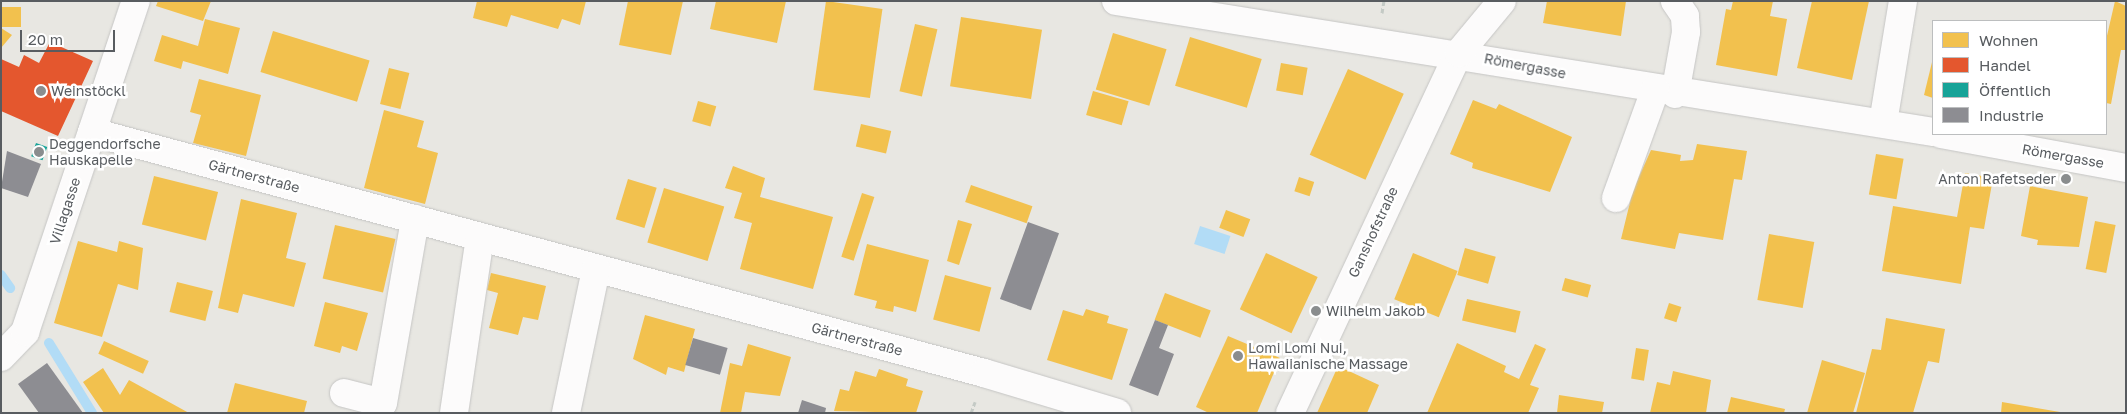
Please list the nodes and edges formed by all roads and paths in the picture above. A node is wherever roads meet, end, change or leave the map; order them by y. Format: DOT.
graph roads {
  1 [pos="136,1"];
  2 [pos="1116,1"];
  3 [pos="1502,1"];
  4 [pos="1675,1"];
  5 [pos="1903,1"];
  6 [pos="1459,53"];
  7 [pos="1665,92"];
  8 [pos="1882,123"];
  9 [pos="92,132"];
  10 [pos="1932,132"];
  11 [pos="1946,135"];
  12 [pos="2126,168"];
  13 [pos="1616,198"];
  14 [pos="415,219"];
  15 [pos="480,237"];
  16 [pos="596,269"];
  17 [pos="1,357"];
  18 [pos="344,393"];
  19 [pos="454,413"];
  20 [pos="566,413"];
  21 [pos="1116,413"];
  22 [pos="1290,413"];
  1 -- 9 [label="street, Villagasse"];
  2 -- 6 [label="street, Römergasse"];
  3 -- 6 [label="street, Ganshofstraße"];
  4 -- 7 [label="street"];
  5 -- 8 [label="street"];
  6 -- 7 [label="street, Römergasse"];
  6 -- 22 [label="street, Ganshofstraße"];
  7 -- 8 [label="street, Römergasse"];
  7 -- 13 [label="street"];
  8 -- 10 [label="street, Römergasse"];
  9 -- 14 [label="street, Gärtnerstraße"];
  9 -- 17 [label="street, Villagasse"];
  11 -- 12 [label="street, Römergasse"];
  14 -- 15 [label="street, Gärtnerstraße"];
  14 -- 18 [label="street"];
  15 -- 16 [label="street, Gärtnerstraße"];
  15 -- 19 [label="street"];
  16 -- 20 [label="street"];
  16 -- 21 [label="street, Gärtnerstraße"];
}
